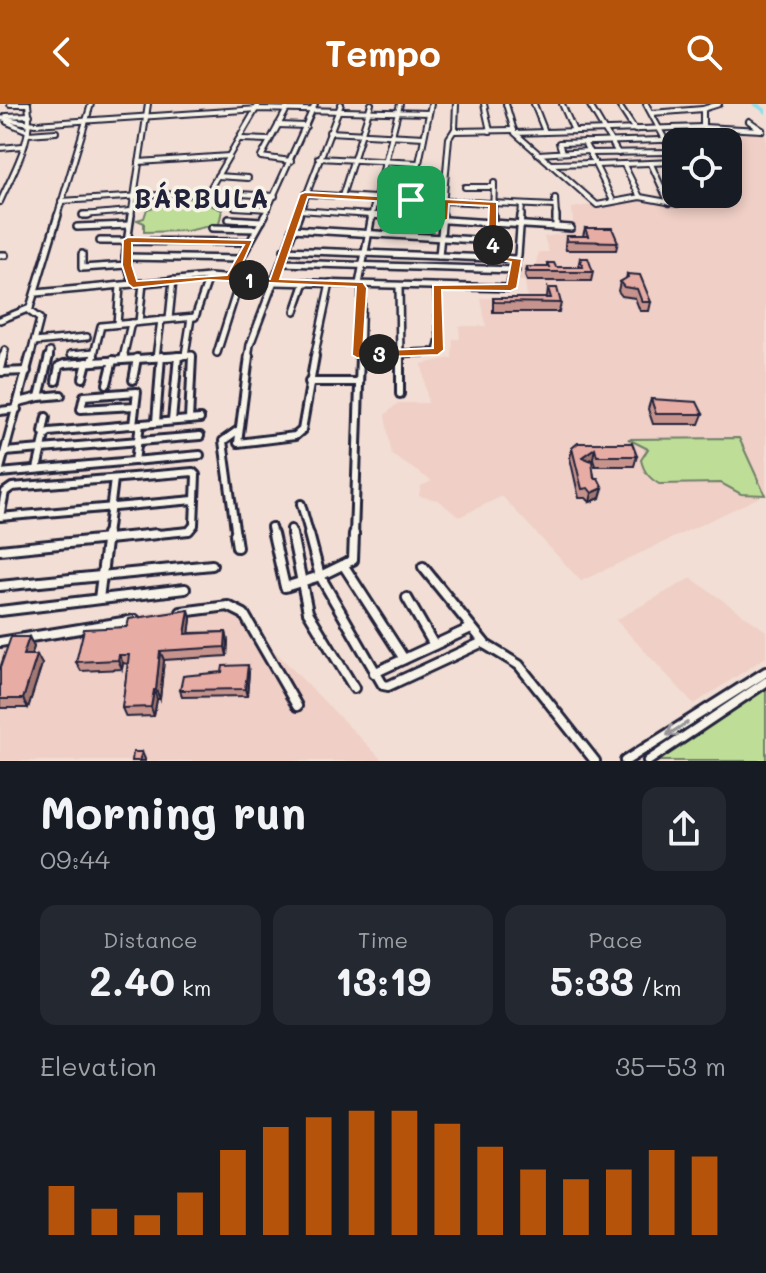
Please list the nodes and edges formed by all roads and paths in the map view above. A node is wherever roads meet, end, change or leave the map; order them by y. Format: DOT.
graph roads {
  1 [pos="10,104"];
  2 [pos="28,104"];
  3 [pos="91,104"];
  4 [pos="148,104"];
  5 [pos="203,104"];
  6 [pos="315,104"];
  7 [pos="371,104"];
  8 [pos="431,104"];
  9 [pos="456,104"];
  10 [pos="484,104"];
  11 [pos="506,104"];
  12 [pos="534,104"];
  13 [pos="562,104"];
  14 [pos="589,104"];
  15 [pos="618,104"];
  16 [pos="646,104"];
  17 [pos="699,104"];
  18 [pos="719,104"];
  19 [pos="259,106"];
  20 [pos="339,107"];
  21 [pos="18,108"];
  22 [pos="399,108"];
  23 [pos="287,109"];
  24 [pos="705,109"];
  25 [pos="203,111"];
  26 [pos="314,111"];
  27 [pos="368,111"];
  28 [pos="429,113"];
  29 [pos="652,113"];
  30 [pos="17,115"];
  31 [pos="30,115"];
  32 [pos="147,115"];
  33 [pos="1,118"];
  34 [pos="87,119"];
  35 [pos="749,121"];
  36 [pos="29,124"];
  37 [pos="278,125"];
  38 [pos="306,126"];
  39 [pos="702,128"];
  40 [pos="661,129"];
  41 [pos="742,129"];
  42 [pos="635,130"];
  43 [pos="454,131"];
  44 [pos="490,131"];
  45 [pos="567,131"];
  46 [pos="574,131"];
  47 [pos="604,131"];
  48 [pos="56,132"];
  49 [pos="329,132"];
  50 [pos="515,132"];
  51 [pos="545,132"];
  52 [pos="28,133"];
  53 [pos="361,134"];
  54 [pos="391,136"];
  55 [pos="424,137"];
  56 [pos="241,139"];
  57 [pos="269,140"];
  58 [pos="662,140"];
  59 [pos="584,142"];
  60 [pos="611,142"];
  61 [pos="572,143"];
  62 [pos="23,146"];
  63 [pos="0,148"];
  64 [pos="562,152"];
  65 [pos="589,152"];
  66 [pos="662,152"];
  67 [pos="618,153"];
  68 [pos="538,154"];
  69 [pos="229,156"];
  70 [pos="318,158"];
  71 [pos="352,160"];
  72 [pos="291,161"];
  73 [pos="383,161"];
  74 [pos="139,162"];
  75 [pos="418,163"];
  76 [pos="662,163"];
  77 [pos="550,164"];
  78 [pos="595,164"];
  79 [pos="651,164"];
  80 [pos="624,165"];
  81 [pos="217,176"];
  82 [pos="10,178"];
  83 [pos="248,178"];
  84 [pos="0,179"];
  85 [pos="465,187"];
  86 [pos="662,188"];
  87 [pos="208,192"];
  88 [pos="305,194"];
  89 [pos="133,196"];
  90 [pos="275,196"];
  91 [pos="342,196"];
  92 [pos="640,197"];
  93 [pos="377,198"];
  94 [pos="555,198"];
  95 [pos="411,200"];
  96 [pos="61,201"];
  97 [pos="445,201"];
  98 [pos="613,201"];
  99 [pos="0,202"];
  100 [pos="662,202"];
  101 [pos="494,204"];
  102 [pos="522,205"];
  103 [pos="555,206"];
  104 [pos="235,207"];
  105 [pos="268,209"];
  106 [pos="299,210"];
  107 [pos="130,211"];
  108 [pos="83,215"];
  109 [pos="371,215"];
  110 [pos="408,217"];
  111 [pos="229,219"];
  112 [pos="443,219"];
  113 [pos="262,221"];
  114 [pos="493,222"];
  115 [pos="520,224"];
  116 [pos="129,225"];
  117 [pos="556,226"];
  118 [pos="77,227"];
  119 [pos="212,228"];
  120 [pos="571,228"];
  121 [pos="257,229"];
  122 [pos="292,229"];
  123 [pos="367,234"];
  124 [pos="441,238"];
  125 [pos="128,240"];
  126 [pos="100,241"];
  127 [pos="493,241"];
  128 [pos="250,242"];
  129 [pos="284,250"];
  130 [pos="364,253"];
  131 [pos="82,254"];
  132 [pos="439,256"];
  133 [pos="125,257"];
  134 [pos="492,258"];
  135 [pos="242,259"];
  136 [pos="517,259"];
  137 [pos="282,263"];
  138 [pos="127,265"];
  139 [pos="362,265"];
  140 [pos="516,270"];
  141 [pos="209,277"];
  142 [pos="230,278"];
  143 [pos="173,280"];
  144 [pos="240,280"];
  145 [pos="274,282"];
  146 [pos="305,282"];
  147 [pos="143,283"];
  148 [pos="330,283"];
  149 [pos="133,284"];
  150 [pos="359,284"];
  151 [pos="120,286"];
  152 [pos="399,286"];
  153 [pos="437,287"];
  154 [pos="36,293"];
  155 [pos="29,310"];
  156 [pos="295,311"];
  157 [pos="191,318"];
  158 [pos="165,320"];
  159 [pos="0,322"];
  160 [pos="135,323"];
  161 [pos="117,324"];
  162 [pos="87,337"];
  163 [pos="34,342"];
  164 [pos="5,350"];
  165 [pos="50,352"];
  166 [pos="95,352"];
  167 [pos="217,353"];
  168 [pos="399,353"];
  169 [pos="71,354"];
  170 [pos="182,355"];
  171 [pos="357,355"];
  172 [pos="158,357"];
  173 [pos="137,358"];
  174 [pos="123,359"];
  175 [pos="113,360"];
  176 [pos="89,362"];
  177 [pos="0,370"];
  178 [pos="27,371"];
  179 [pos="83,378"];
  180 [pos="133,380"];
  181 [pos="56,381"];
  182 [pos="309,382"];
  183 [pos="356,382"];
  184 [pos="107,384"];
  185 [pos="400,394"];
  186 [pos="61,395"];
  187 [pos="39,397"];
  188 [pos="18,406"];
  189 [pos="135,406"];
  190 [pos="0,411"];
  191 [pos="82,411"];
  192 [pos="46,417"];
  193 [pos="200,419"];
  194 [pos="189,420"];
  195 [pos="172,421"];
  196 [pos="156,422"];
  197 [pos="136,424"];
  198 [pos="77,430"];
  199 [pos="237,431"];
  200 [pos="46,433"];
  201 [pos="200,436"];
  202 [pos="137,441"];
  203 [pos="41,449"];
  204 [pos="5,452"];
  205 [pos="200,455"];
  206 [pos="135,461"];
  207 [pos="37,469"];
  208 [pos="0,471"];
  209 [pos="114,479"];
  210 [pos="194,500"];
  211 [pos="301,504"];
  212 [pos="110,507"];
  213 [pos="0,517"];
  214 [pos="271,527"];
  215 [pos="291,529"];
  216 [pos="107,539"];
  217 [pos="237,547"];
  218 [pos="0,550"];
  219 [pos="212,565"];
  220 [pos="344,566"];
  221 [pos="423,567"];
  222 [pos="103,575"];
  223 [pos="320,576"];
  224 [pos="301,583"];
  225 [pos="0,586"];
  226 [pos="185,589"];
  227 [pos="407,598"];
  228 [pos="99,599"];
  229 [pos="0,611"];
  230 [pos="172,614"];
  231 [pos="141,619"];
  232 [pos="471,628"];
  233 [pos="0,642"];
  234 [pos="483,642"];
  235 [pos="434,645"];
  236 [pos="404,659"];
  237 [pos="766,672"];
  238 [pos="374,673"];
  239 [pos="766,682"];
  240 [pos="354,688"];
  241 [pos="297,706"];
  242 [pos="595,761"];
  243 [pos="625,761"];
  244 [pos="648,761"];
  1 -- 2 [label="street"];
  2 -- 31 [label="street"];
  3 -- 34 [label="street"];
  4 -- 32 [label="street"];
  5 -- 25 [label="street"];
  6 -- 26 [label="street"];
  7 -- 27 [label="street"];
  8 -- 28 [label="street"];
  9 -- 43 [label="street"];
  10 -- 44 [label="street"];
  11 -- 50 [label="street"];
  12 -- 51 [label="street"];
  13 -- 46 [label="street"];
  14 -- 47 [label="street"];
  15 -- 42 [label="street"];
  16 -- 29 [label="street"];
  17 -- 24 [label="street"];
  18 -- 24 [label="street"];
  19 -- 23 [label="street"];
  19 -- 25 [label="street"];
  19 -- 56 [label="street"];
  20 -- 26 [label="street"];
  20 -- 27 [label="street"];
  20 -- 49 [label="street"];
  21 -- 30 [label="street"];
  22 -- 27 [label="street"];
  22 -- 28 [label="street"];
  22 -- 54 [label="street"];
  23 -- 26 [label="street"];
  23 -- 37 [label="street"];
  24 -- 29 [label="street"];
  24 -- 39 [label="street"];
  25 -- 32 [label="street"];
  26 -- 38 [label="street"];
  27 -- 53 [label="street"];
  28 -- 55 [label="street"];
  29 -- 40 [label="street"];
  30 -- 31 [label="street"];
  30 -- 33 [label="street"];
  31 -- 36 [label="street"];
  32 -- 34 [label="street"];
  32 -- 74 [label="street"];
  33 -- 36 [label="street"];
  33 -- 52 [label="street"];
  34 -- 36 [label="street"];
  34 -- 96 [label="street"];
  35 -- 41 [label="street"];
  36 -- 52 [label="street"];
  37 -- 38 [label="street"];
  37 -- 57 [label="street"];
  38 -- 72 [label="street"];
  40 -- 42 [label="street"];
  42 -- 47 [label="street"];
  43 -- 44 [label="street"];
  43 -- 97 [label="street"];
  44 -- 50 [label="street"];
  45 -- 46 [label="street"];
  45 -- 51 [label="street"];
  45 -- 61 [label="street"];
  46 -- 47 [label="street"];
  47 -- 60 [label="street"];
  48 -- 52 [label="street"];
  49 -- 53 [label="street"];
  49 -- 70 [label="street"];
  50 -- 51 [label="street"];
  50 -- 68 [label="street"];
  52 -- 62 [label="street"];
  53 -- 54 [label="street"];
  53 -- 71 [label="street"];
  54 -- 55 [label="street"];
  54 -- 73 [label="street"];
  55 -- 75 [label="street"];
  56 -- 57 [label="street"];
  56 -- 69 [label="street"];
  57 -- 72 [label="street"];
  58 -- 60 [label="street"];
  59 -- 60 [label="street"];
  59 -- 61 [label="street"];
  59 -- 65 [label="street"];
  60 -- 67 [label="street"];
  61 -- 64 [label="street"];
  62 -- 63 [label="street"];
  62 -- 82 [label="street"];
  64 -- 65 [label="street"];
  64 -- 68 [label="street"];
  65 -- 67 [label="street"];
  65 -- 78 [label="street"];
  66 -- 67 [label="street"];
  68 -- 77 [label="street"];
  69 -- 74 [label="street"];
  69 -- 81 [label="street"];
  70 -- 71 [label="street"];
  70 -- 88 [label="street"];
  71 -- 73 [label="street"];
  71 -- 91 [label="street"];
  72 -- 90 [label="street"];
  73 -- 75 [label="street"];
  73 -- 93 [label="street"];
  74 -- 89 [label="street"];
  75 -- 95 [label="street"];
  76 -- 79 [label="street"];
  77 -- 78 [label="street"];
  77 -- 98 [label="street"];
  78 -- 80 [label="street"];
  78 -- 98 [label="street"];
  79 -- 80 [label="street"];
  79 -- 86 [label="street"];
  80 -- 92 [label="street"];
  81 -- 83 [label="street"];
  81 -- 87 [label="street"];
  82 -- 84 [label="street"];
  82 -- 99 [label="street"];
  85 -- 101 [label="street"];
  87 -- 89 [label="street"];
  87 -- 90 [label="street"];
  88 -- 91 [label="street"];
  88 -- 106 [label="street"];
  89 -- 96 [label="street"];
  89 -- 107 [label="street"];
  90 -- 105 [label="street"];
  91 -- 93 [label="street"];
  92 -- 98 [label="street"];
  92 -- 100 [label="street"];
  93 -- 95 [label="street"];
  93 -- 109 [label="street"];
  94 -- 103 [label="street"];
  95 -- 110 [label="street"];
  96 -- 154 [label="street"];
  97 -- 101 [label="street"];
  97 -- 112 [label="street"];
  101 -- 102 [label="street"];
  101 -- 114 [label="street"];
  102 -- 103 [label="street"];
  102 -- 115 [label="street"];
  103 -- 117 [label="street"];
  104 -- 105 [label="street"];
  105 -- 113 [label="street"];
  106 -- 109 [label="street"];
  106 -- 122 [label="street"];
  107 -- 108 [label="street"];
  107 -- 116 [label="street"];
  109 -- 110 [label="street"];
  109 -- 123 [label="street"];
  110 -- 112 [label="street"];
  111 -- 113 [label="street"];
  112 -- 114 [label="street"];
  112 -- 124 [label="street"];
  113 -- 121 [label="street"];
  114 -- 115 [label="street"];
  114 -- 127 [label="street"];
  115 -- 117 [label="street"];
  115 -- 136 [label="street"];
  116 -- 118 [label="street"];
  116 -- 125 [label="street"];
  117 -- 120 [label="street"];
  119 -- 121 [label="street"];
  121 -- 128 [label="street"];
  122 -- 123 [label="street"];
  122 -- 129 [label="street"];
  123 -- 124 [label="street"];
  123 -- 130 [label="street"];
  124 -- 127 [label="street"];
  124 -- 132 [label="street"];
  125 -- 126 [label="street"];
  125 -- 128 [label="street"];
  125 -- 133 [label="street"];
  127 -- 134 [label="street"];
  128 -- 135 [label="street"];
  129 -- 130 [label="street"];
  129 -- 137 [label="street"];
  130 -- 132 [label="street"];
  130 -- 139 [label="street"];
  131 -- 138 [label="street"];
  132 -- 134 [label="street"];
  133 -- 135 [label="street"];
  133 -- 138 [label="street"];
  134 -- 136 [label="street"];
  135 -- 142 [label="street"];
  136 -- 140 [label="street"];
  137 -- 139 [label="street"];
  137 -- 145 [label="street"];
  138 -- 149 [label="street"];
  139 -- 140 [label="street"];
  139 -- 150 [label="street"];
  140 -- 153 [label="street"];
  141 -- 142 [label="street"];
  141 -- 143 [label="street"];
  141 -- 157 [label="street"];
  142 -- 144 [label="street"];
  143 -- 147 [label="street"];
  143 -- 158 [label="street"];
  144 -- 145 [label="street"];
  144 -- 167 [label="street"];
  145 -- 146 [label="street"];
  145 -- 199 [label="street"];
  146 -- 148 [label="street"];
  146 -- 156 [label="street"];
  147 -- 149 [label="street"];
  147 -- 160 [label="street"];
  148 -- 150 [label="street"];
  148 -- 182 [label="street"];
  149 -- 151 [label="street"];
  150 -- 152 [label="street"];
  150 -- 171 [label="street"];
  151 -- 154 [label="street"];
  151 -- 161 [label="street"];
  152 -- 153 [label="street"];
  152 -- 168 [label="street"];
  153 -- 168 [label="street"];
  154 -- 155 [label="street"];
  155 -- 159 [label="street"];
  155 -- 163 [label="street"];
  157 -- 158 [label="street"];
  157 -- 170 [label="street"];
  158 -- 160 [label="street"];
  158 -- 172 [label="street"];
  160 -- 161 [label="street"];
  160 -- 174 [label="street"];
  161 -- 166 [label="street"];
  162 -- 163 [label="street"];
  163 -- 178 [label="street"];
  164 -- 177 [label="street"];
  165 -- 187 [label="street"];
  166 -- 169 [label="street"];
  166 -- 176 [label="street"];
  168 -- 171 [label="street"];
  168 -- 185 [label="street"];
  170 -- 172 [label="street"];
  170 -- 194 [label="street"];
  170 -- 195 [label="street"];
  171 -- 183 [label="street"];
  172 -- 173 [label="street"];
  172 -- 196 [label="street"];
  173 -- 174 [label="street"];
  173 -- 180 [label="street"];
  174 -- 175 [label="street"];
  175 -- 176 [label="street"];
  175 -- 184 [label="street"];
  176 -- 179 [label="street"];
  176 -- 181 [label="street"];
  177 -- 178 [label="street"];
  178 -- 188 [label="street"];
  182 -- 183 [label="street"];
  182 -- 199 [label="street"];
  183 -- 220 [label="street"];
  186 -- 187 [label="street"];
  187 -- 188 [label="street"];
  188 -- 190 [label="street"];
  188 -- 204 [label="street"];
  189 -- 191 [label="street"];
  189 -- 191 [label="street"];
  189 -- 197 [label="street"];
  191 -- 198 [label="street"];
  192 -- 200 [label="street"];
  193 -- 194 [label="street"];
  194 -- 195 [label="street"];
  195 -- 196 [label="street"];
  196 -- 197 [label="street"];
  197 -- 198 [label="street"];
  197 -- 202 [label="street"];
  198 -- 200 [label="street"];
  199 -- 217 [label="street"];
  200 -- 203 [label="street"];
  201 -- 202 [label="street"];
  202 -- 203 [label="street"];
  202 -- 206 [label="street"];
  203 -- 204 [label="street"];
  203 -- 207 [label="street"];
  204 -- 208 [label="street"];
  205 -- 206 [label="street"];
  206 -- 207 [label="street"];
  207 -- 208 [label="street"];
  209 -- 210 [label="street"];
  209 -- 212 [label="street"];
  209 -- 213 [label="street"];
  210 -- 212 [label="street"];
  210 -- 216 [label="street"];
  211 -- 223 [label="street"];
  212 -- 213 [label="street"];
  212 -- 216 [label="street"];
  214 -- 224 [label="street"];
  215 -- 224 [label="street"];
  216 -- 218 [label="street"];
  216 -- 222 [label="street"];
  219 -- 222 [label="street"];
  220 -- 223 [label="street"];
  220 -- 236 [label="street"];
  221 -- 232 [label="street"];
  222 -- 225 [label="street"];
  222 -- 228 [label="street"];
  223 -- 224 [label="street"];
  223 -- 238 [label="street"];
  224 -- 240 [label="street"];
  226 -- 228 [label="street"];
  227 -- 235 [label="street"];
  228 -- 229 [label="street"];
  230 -- 241 [label="street"];
  231 -- 233 [label="street"];
  232 -- 234 [label="street"];
  232 -- 235 [label="street"];
  234 -- 238 [label="street"];
  234 -- 242 [label="street"];
  235 -- 236 [label="street"];
  236 -- 238 [label="street"];
  237 -- 243 [label="street, one-way"];
  239 -- 244 [label="street"];
}
